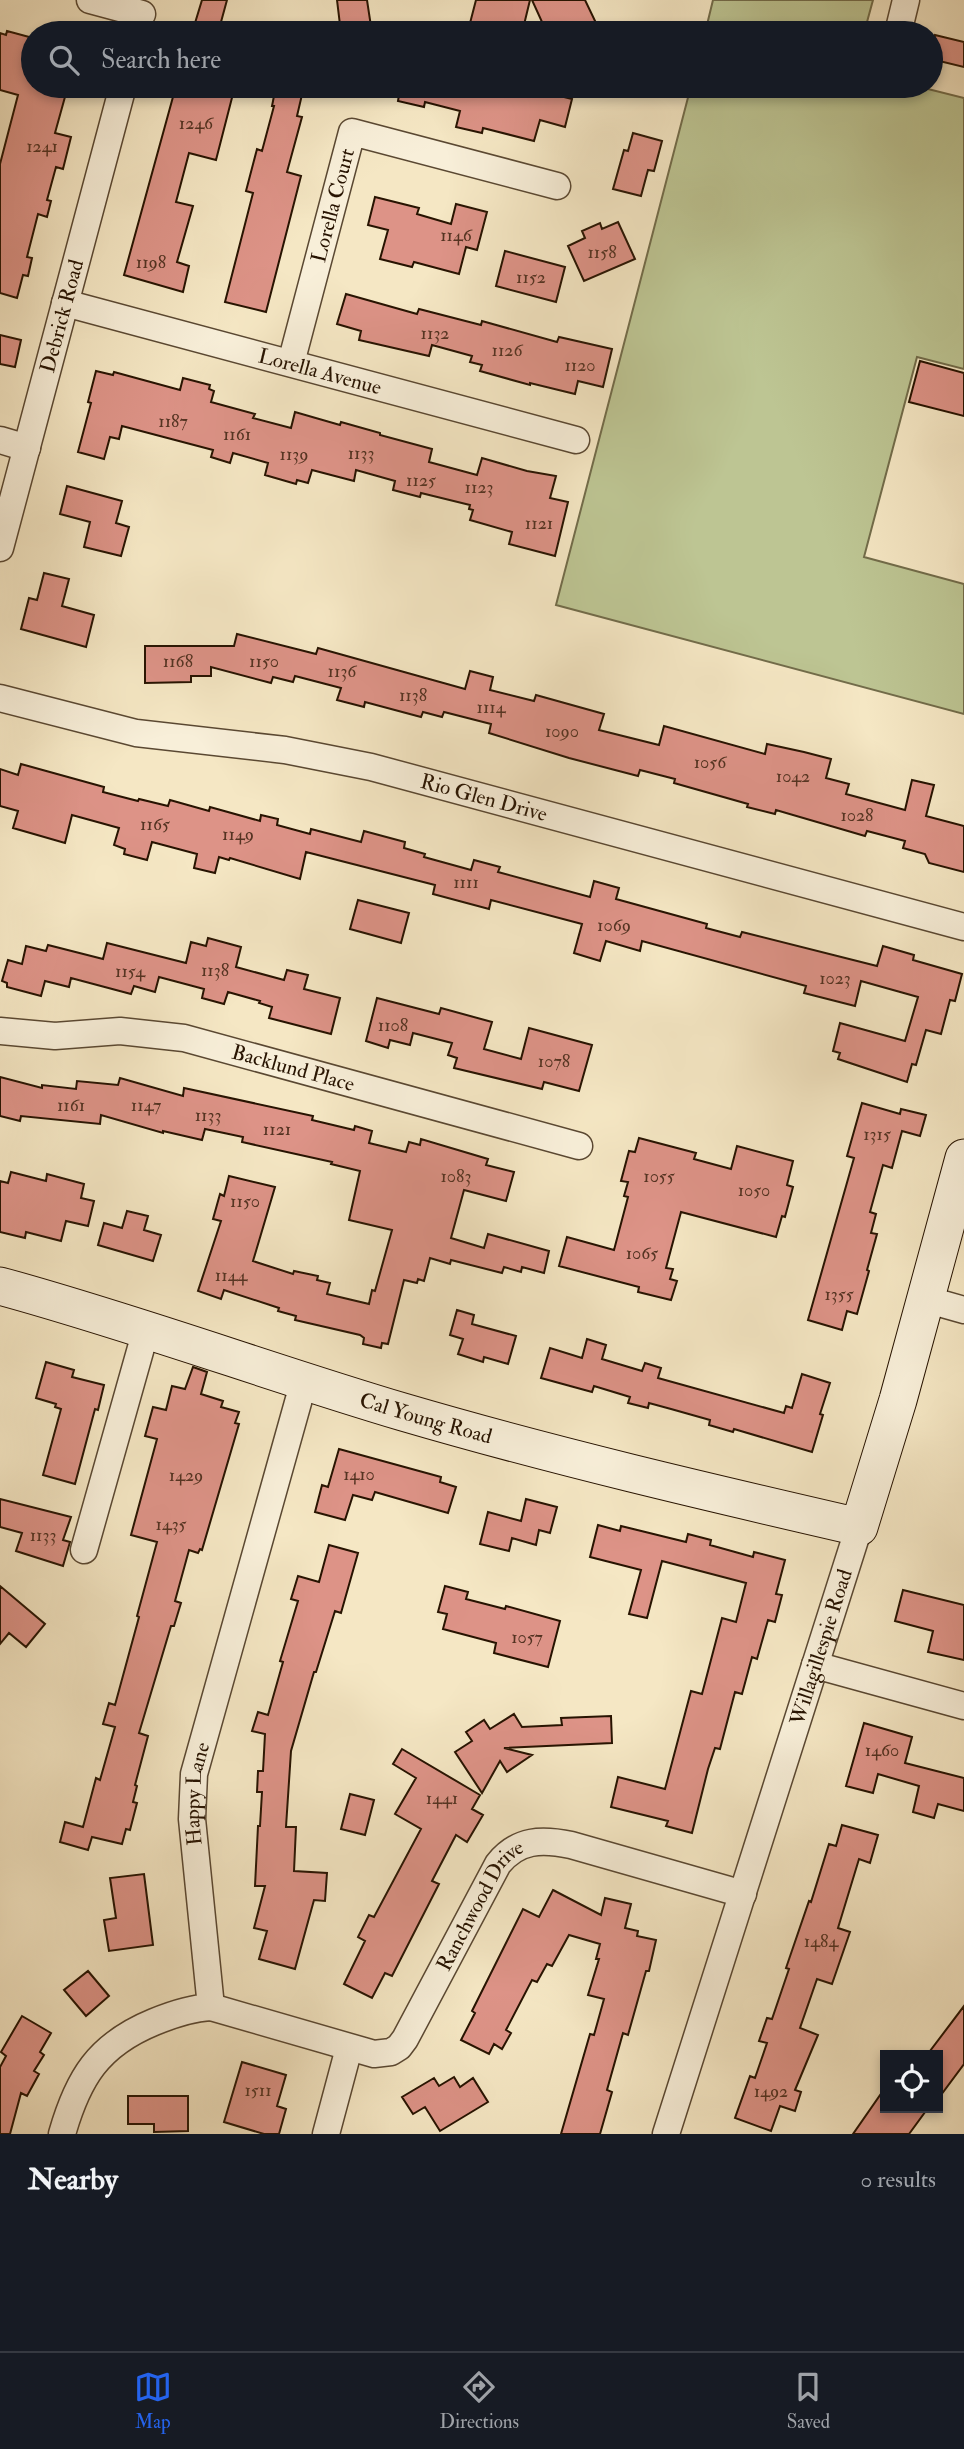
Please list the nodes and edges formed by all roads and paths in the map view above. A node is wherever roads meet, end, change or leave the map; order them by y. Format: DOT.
graph roads {
  1 [pos="90,0"];
  2 [pos="906,0"];
  3 [pos="141,16"];
  4 [pos="901,21"];
  5 [pos="120,98"];
  6 [pos="558,186"];
  7 [pos="65,303"];
  8 [pos="291,363"];
  9 [pos="0,440"];
  10 [pos="576,440"];
  11 [pos="27,447"];
  12 [pos="0,548"];
  13 [pos="0,698"];
  14 [pos="964,927"];
  15 [pos="0,1031"];
  16 [pos="579,1146"];
  17 [pos="964,1158"];
  18 [pos="0,1286"];
  19 [pos="925,1299"];
  20 [pos="964,1310"];
  21 [pos="146,1330"];
  22 [pos="304,1381"];
  23 [pos="859,1527"];
  24 [pos="84,1550"];
  25 [pos="815,1665"];
  26 [pos="964,1706"];
  27 [pos="743,1894"];
  28 [pos="211,2007"];
  29 [pos="349,2048"];
  30 [pos="62,2134"];
  31 [pos="326,2134"];
  32 [pos="666,2134"];
  1 -- 3 [label="street"];
  2 -- 4 [label="street"];
  5 -- 7 [label="street, Debrick Road"];
  6 -- 8 [label="street, Lorella Court"];
  7 -- 8 [label="street, Lorella Avenue"];
  7 -- 11 [label="street, Debrick Road"];
  8 -- 10 [label="street, Lorella Avenue"];
  9 -- 11 [label="street"];
  11 -- 12 [label="street, Debrick Road"];
  13 -- 14 [label="street, Rio Glen Drive"];
  15 -- 16 [label="street, Backlund Place"];
  17 -- 19 [label="main road, Willagillespie Road"];
  18 -- 21 [label="main road, Cal Young Road"];
  19 -- 20 [label="street"];
  19 -- 23 [label="main road, Willagillespie Road"];
  21 -- 22 [label="main road, Cal Young Road"];
  21 -- 24 [label="street"];
  22 -- 23 [label="main road, Cal Young Road"];
  22 -- 28 [label="street, Happy Lane"];
  23 -- 25 [label="street, Willagillespie Road"];
  25 -- 26 [label="street"];
  25 -- 27 [label="street, Willagillespie Road"];
  27 -- 29 [label="street, Ranchwood Drive"];
  27 -- 32 [label="street, Willagillespie Road"];
  28 -- 29 [label="street, Ranchwood Drive"];
  28 -- 30 [label="street"];
  29 -- 31 [label="street"];
}
